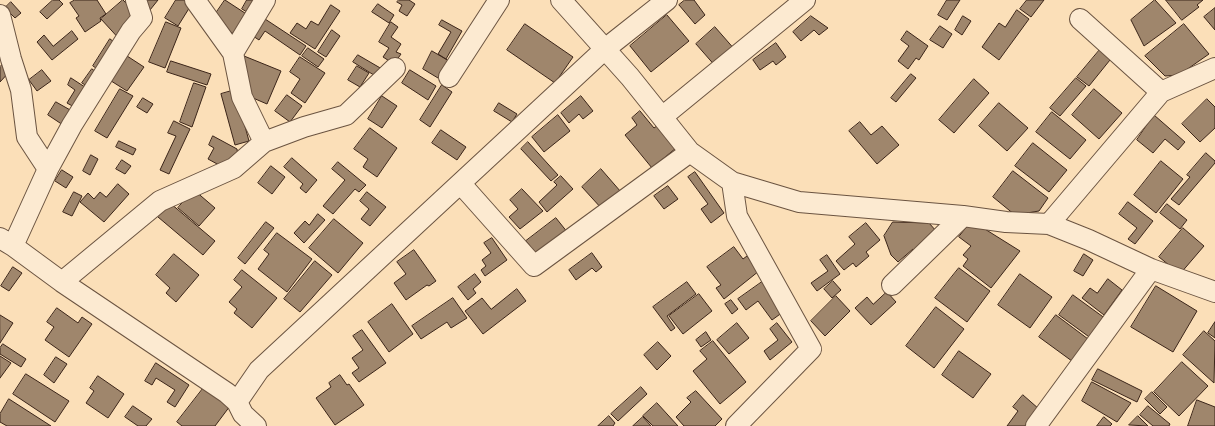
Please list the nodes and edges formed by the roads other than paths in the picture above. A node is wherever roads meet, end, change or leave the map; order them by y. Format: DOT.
graph roads {
  1 [pos="136,0"];
  2 [pos="194,0"];
  3 [pos="265,0"];
  4 [pos="499,0"];
  5 [pos="561,0"];
  6 [pos="667,0"];
  7 [pos="806,0"];
  8 [pos="0,15"];
  9 [pos="1080,19"];
  10 [pos="605,49"];
  11 [pos="233,53"];
  12 [pos="395,68"];
  13 [pos="1215,68"];
  14 [pos="449,77"];
  15 [pos="1161,92"];
  16 [pos="662,117"];
  17 [pos="264,142"];
  18 [pos="690,152"];
  19 [pos="48,169"];
  20 [pos="732,182"];
  21 [pos="461,184"];
  22 [pos="963,216"];
  23 [pos="1049,224"];
  24 [pos="7,242"];
  25 [pos="1151,269"];
  26 [pos="62,282"];
  27 [pos="892,285"];
  28 [pos="1215,292"];
  29 [pos="242,417"];
  30 [pos="736,426"];
  31 [pos="1036,426"];
  1 -- 19 [label="street"];
  2 -- 11 [label="street"];
  3 -- 11 [label="street"];
  4 -- 14 [label="street"];
  5 -- 10 [label="street"];
  6 -- 10 [label="street"];
  7 -- 16 [label="street"];
  8 -- 19 [label="street"];
  9 -- 15 [label="street"];
  10 -- 16 [label="street"];
  10 -- 21 [label="street"];
  11 -- 17 [label="street"];
  12 -- 17 [label="street"];
  13 -- 15 [label="street"];
  15 -- 23 [label="street"];
  16 -- 18 [label="street"];
  17 -- 26 [label="street"];
  18 -- 20 [label="street"];
  18 -- 21 [label="street"];
  19 -- 24 [label="street"];
  20 -- 22 [label="street"];
  20 -- 30 [label="street"];
  21 -- 29 [label="street"];
  22 -- 23 [label="street"];
  22 -- 27 [label="street"];
  23 -- 25 [label="street"];
  24 -- 26 [label="street"];
  25 -- 28 [label="street"];
  25 -- 31 [label="street"];
  26 -- 29 [label="street"];
}
